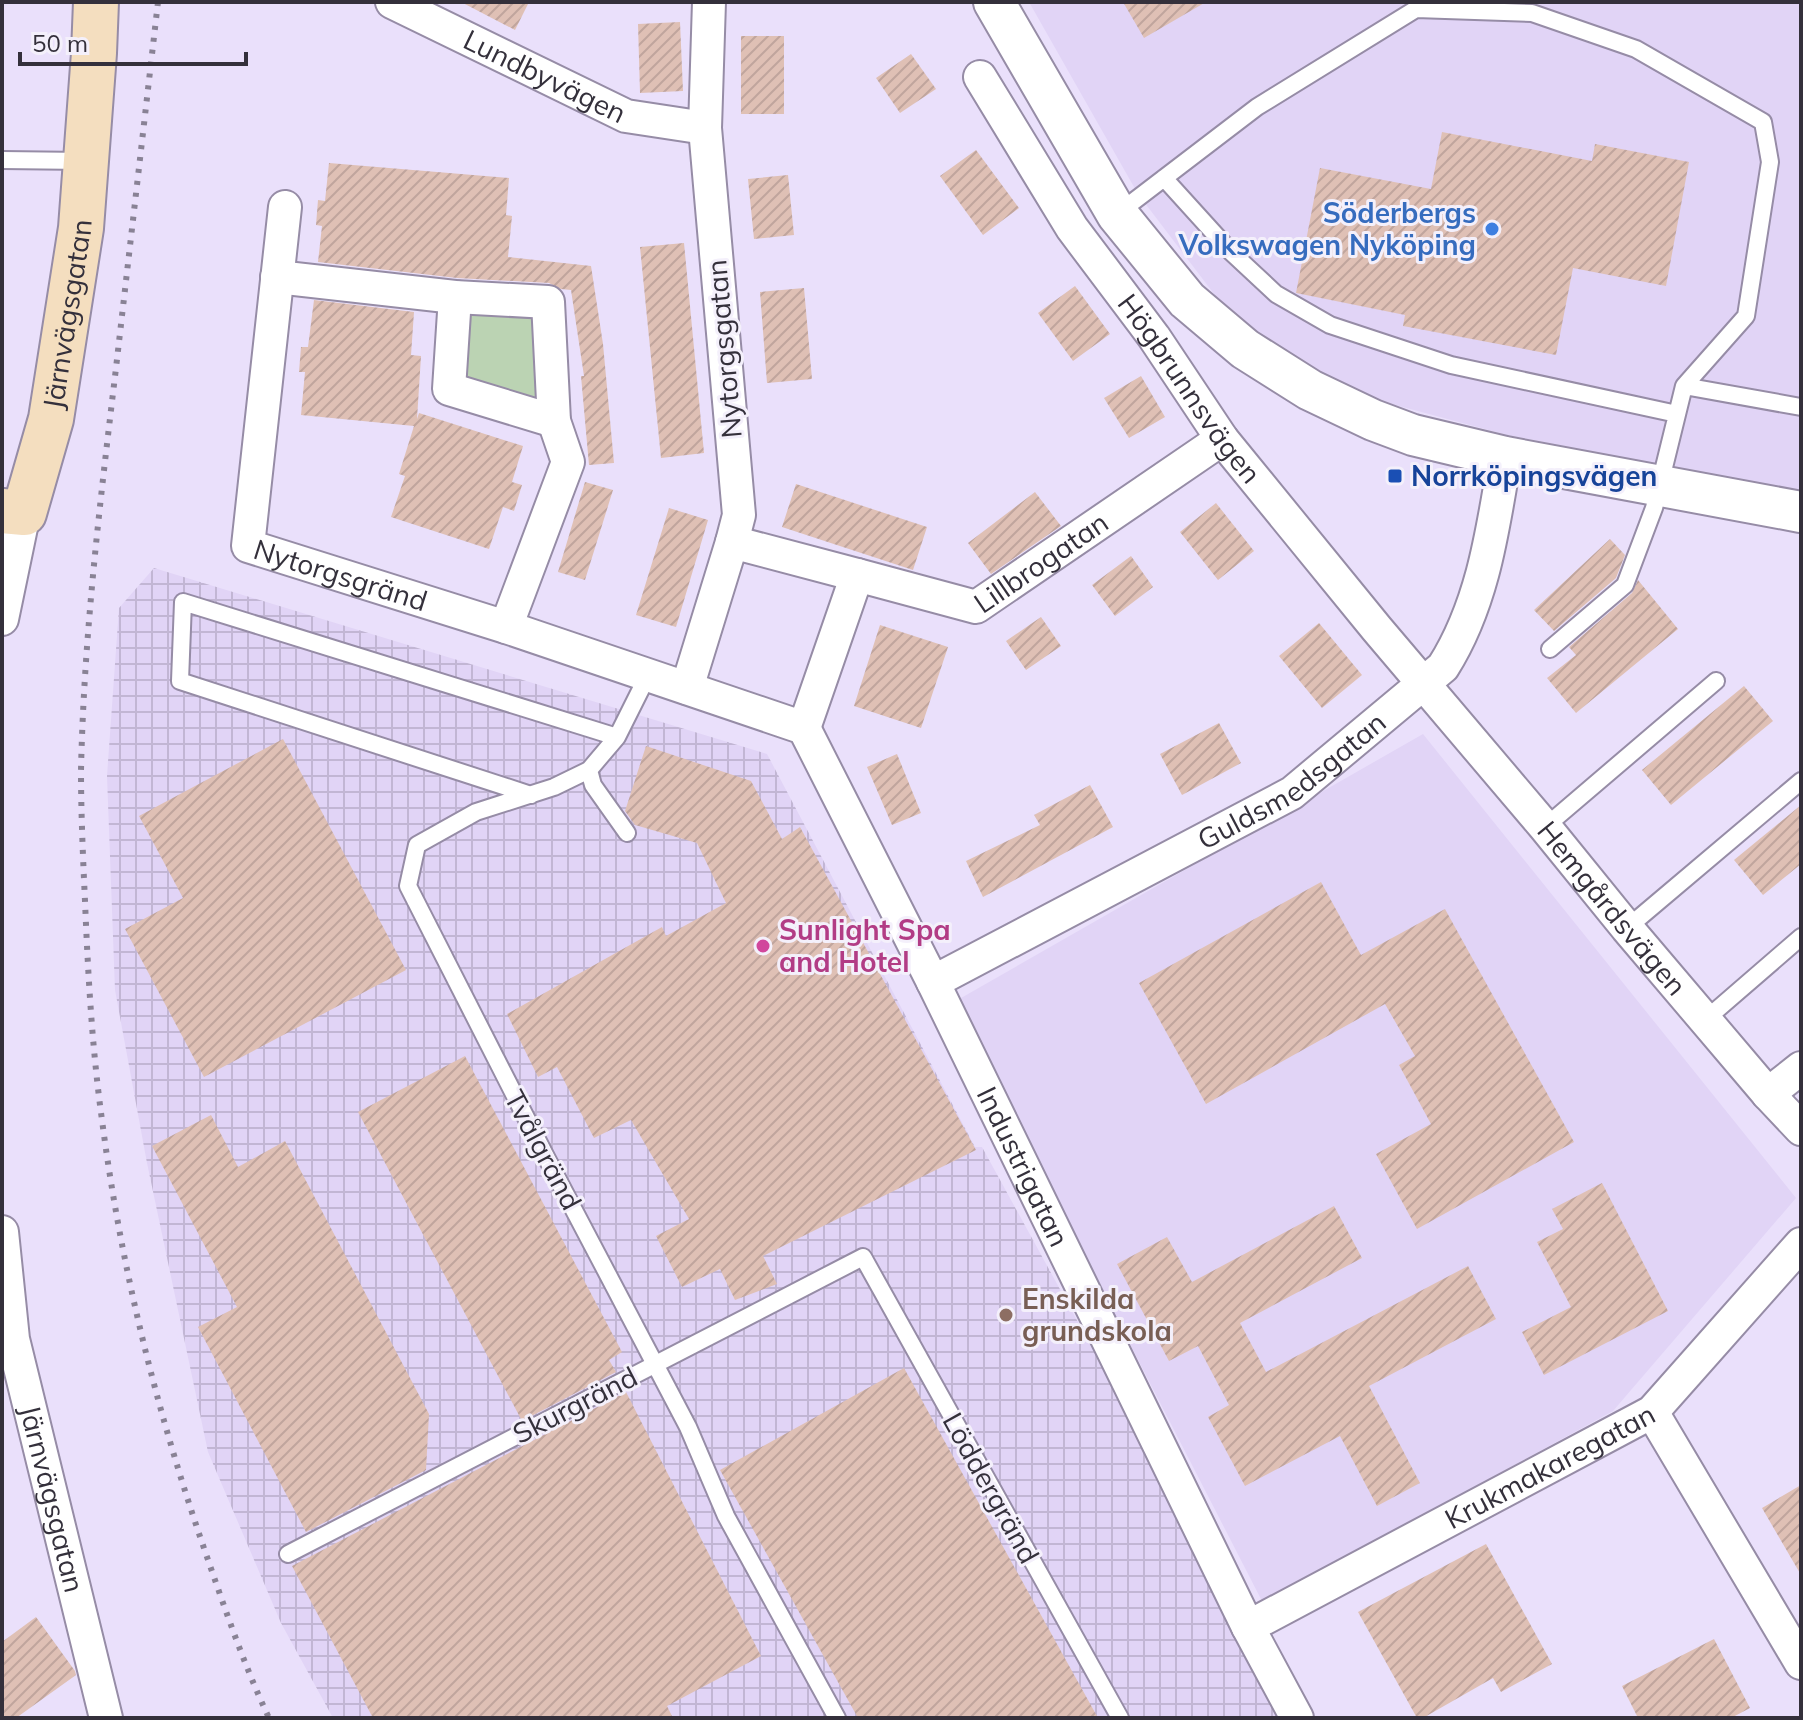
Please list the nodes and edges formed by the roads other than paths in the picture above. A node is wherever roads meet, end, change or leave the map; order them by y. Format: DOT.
graph roads {
  1 [pos="96,2"];
  2 [pos="392,2"];
  3 [pos="709,2"];
  4 [pos="994,2"];
  5 [pos="980,77"];
  6 [pos="705,128"];
  7 [pos="2,160"];
  8 [pos="86,161"];
  9 [pos="1164,178"];
  10 [pos="285,207"];
  11 [pos="1117,214"];
  12 [pos="277,277"];
  13 [pos="455,297"];
  14 [pos="1684,386"];
  15 [pos="1801,407"];
  16 [pos="1677,414"];
  17 [pos="554,421"];
  18 [pos="1222,439"];
  19 [pos="1505,457"];
  20 [pos="1659,485"];
  21 [pos="13,512"];
  22 [pos="1801,512"];
  23 [pos="732,542"];
  24 [pos="857,575"];
  25 [pos="2,619"];
  26 [pos="506,627"];
  27 [pos="1550,649"];
  28 [pos="648,675"];
  29 [pos="1716,681"];
  30 [pos="1425,684"];
  31 [pos="687,688"];
  32 [pos="804,728"];
  33 [pos="617,737"];
  34 [pos="589,770"];
  35 [pos="1801,781"];
  36 [pos="531,795"];
  37 [pos="1545,827"];
  38 [pos="627,833"];
  39 [pos="1627,928"];
  40 [pos="1801,937"];
  41 [pos="933,982"];
  42 [pos="1705,1020"];
  43 [pos="1801,1068"];
  44 [pos="1768,1094"];
  45 [pos="1801,1129"];
  46 [pos="2,1232"];
  47 [pos="1801,1244"];
  48 [pos="863,1257"];
  49 [pos="655,1364"];
  50 [pos="1652,1412"];
  51 [pos="288,1554"];
  52 [pos="1248,1627"];
  53 [pos="1801,1663"];
  54 [pos="1289,1715"];
  55 [pos="106,1718"];
  56 [pos="837,1718"];
  57 [pos="1120,1718"];
  1 -- 8 [label="main road, Järnvägsgatan"];
  2 -- 6 [label="street, Lundbyvägen"];
  3 -- 6 [label="street, Nytorgsgatan"];
  4 -- 11 [label="street"];
  5 -- 18 [label="street, Högbrunnsvägen"];
  6 -- 23 [label="street, Nytorgsgatan"];
  7 -- 8 [label="lane"];
  8 -- 21 [label="main road, Järnvägsgatan"];
  9 -- 11 [label="lane"];
  9 -- 14 [label="lane"];
  9 -- 16 [label="lane"];
  10 -- 12 [label="street, Nytorgsgränd"];
  11 -- 19 [label="street"];
  12 -- 13 [label="street"];
  12 -- 26 [label="street, Nytorgsgränd"];
  13 -- 17 [label="street"];
  13 -- 17 [label="street"];
  14 -- 15 [label="lane"];
  14 -- 16 [label="lane"];
  16 -- 20 [label="lane"];
  17 -- 26 [label="street"];
  18 -- 24 [label="street, Lillbrogatan"];
  18 -- 30 [label="street, Högbrunnsvägen"];
  19 -- 20 [label="street"];
  19 -- 30 [label="street, Guldsmedsgatan"];
  20 -- 22 [label="street"];
  20 -- 27 [label="lane"];
  21 -- 25 [label="street, Järnvägsgatan"];
  23 -- 24 [label="street, Lillbrogatan"];
  23 -- 31 [label="street, Nytorgsgatan"];
  24 -- 32 [label="street"];
  26 -- 28 [label="street, Nytorgsgränd"];
  28 -- 31 [label="street, Nytorgsgränd"];
  28 -- 33 [label="lane, Tvålgränd"];
  29 -- 37 [label="lane"];
  30 -- 37 [label="street, Hemgårdsvägen"];
  30 -- 41 [label="street, Guldsmedsgatan"];
  31 -- 32 [label="street"];
  32 -- 41 [label="street, Industrigatan"];
  33 -- 34 [label="lane, Tvålgränd"];
  33 -- 36 [label="lane"];
  34 -- 36 [label="lane, Tvålgränd"];
  34 -- 38 [label="lane"];
  35 -- 39 [label="lane"];
  36 -- 49 [label="lane, Tvålgränd"];
  37 -- 39 [label="street, Hemgårdsvägen"];
  39 -- 42 [label="street, Hemgårdsvägen"];
  40 -- 42 [label="lane"];
  41 -- 52 [label="street, Industrigatan"];
  42 -- 44 [label="street, Hemgårdsvägen"];
  43 -- 44 [label="street"];
  44 -- 45 [label="street, Hemgårdsvägen"];
  46 -- 55 [label="street, Järnvägsgatan"];
  47 -- 50 [label="street, Krukmakaregatan"];
  48 -- 49 [label="lane, Skurgränd"];
  48 -- 57 [label="lane, Löddergränd"];
  49 -- 51 [label="lane, Skurgränd"];
  49 -- 56 [label="lane, Tvålgränd"];
  50 -- 52 [label="street, Krukmakaregatan"];
  50 -- 53 [label="street"];
  52 -- 54 [label="street, Industrigatan"];
}
